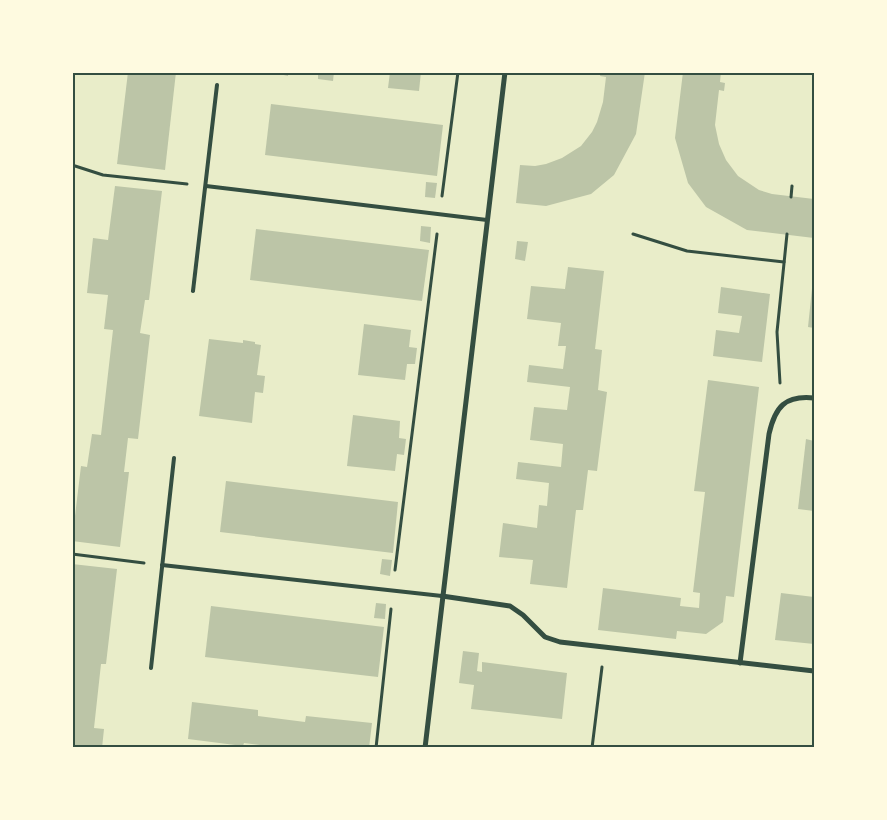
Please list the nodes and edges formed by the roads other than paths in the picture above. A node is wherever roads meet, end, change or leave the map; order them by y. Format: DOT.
graph roads {
  1 [pos="505,72"];
  2 [pos="217,85"];
  3 [pos="206,186"];
  4 [pos="487,220"];
  5 [pos="193,291"];
  6 [pos="814,398"];
  7 [pos="174,458"];
  8 [pos="162,565"];
  9 [pos="442,596"];
  10 [pos="740,662"];
  11 [pos="151,668"];
  12 [pos="814,671"];
  13 [pos="425,748"];
  1 -- 4 [label="street"];
  2 -- 3 [label="lane"];
  3 -- 4 [label="lane"];
  3 -- 5 [label="lane"];
  4 -- 9 [label="street"];
  6 -- 10 [label="street"];
  7 -- 8 [label="lane"];
  8 -- 9 [label="lane"];
  8 -- 11 [label="lane"];
  9 -- 10 [label="street"];
  9 -- 13 [label="street"];
  10 -- 12 [label="street"];
}
